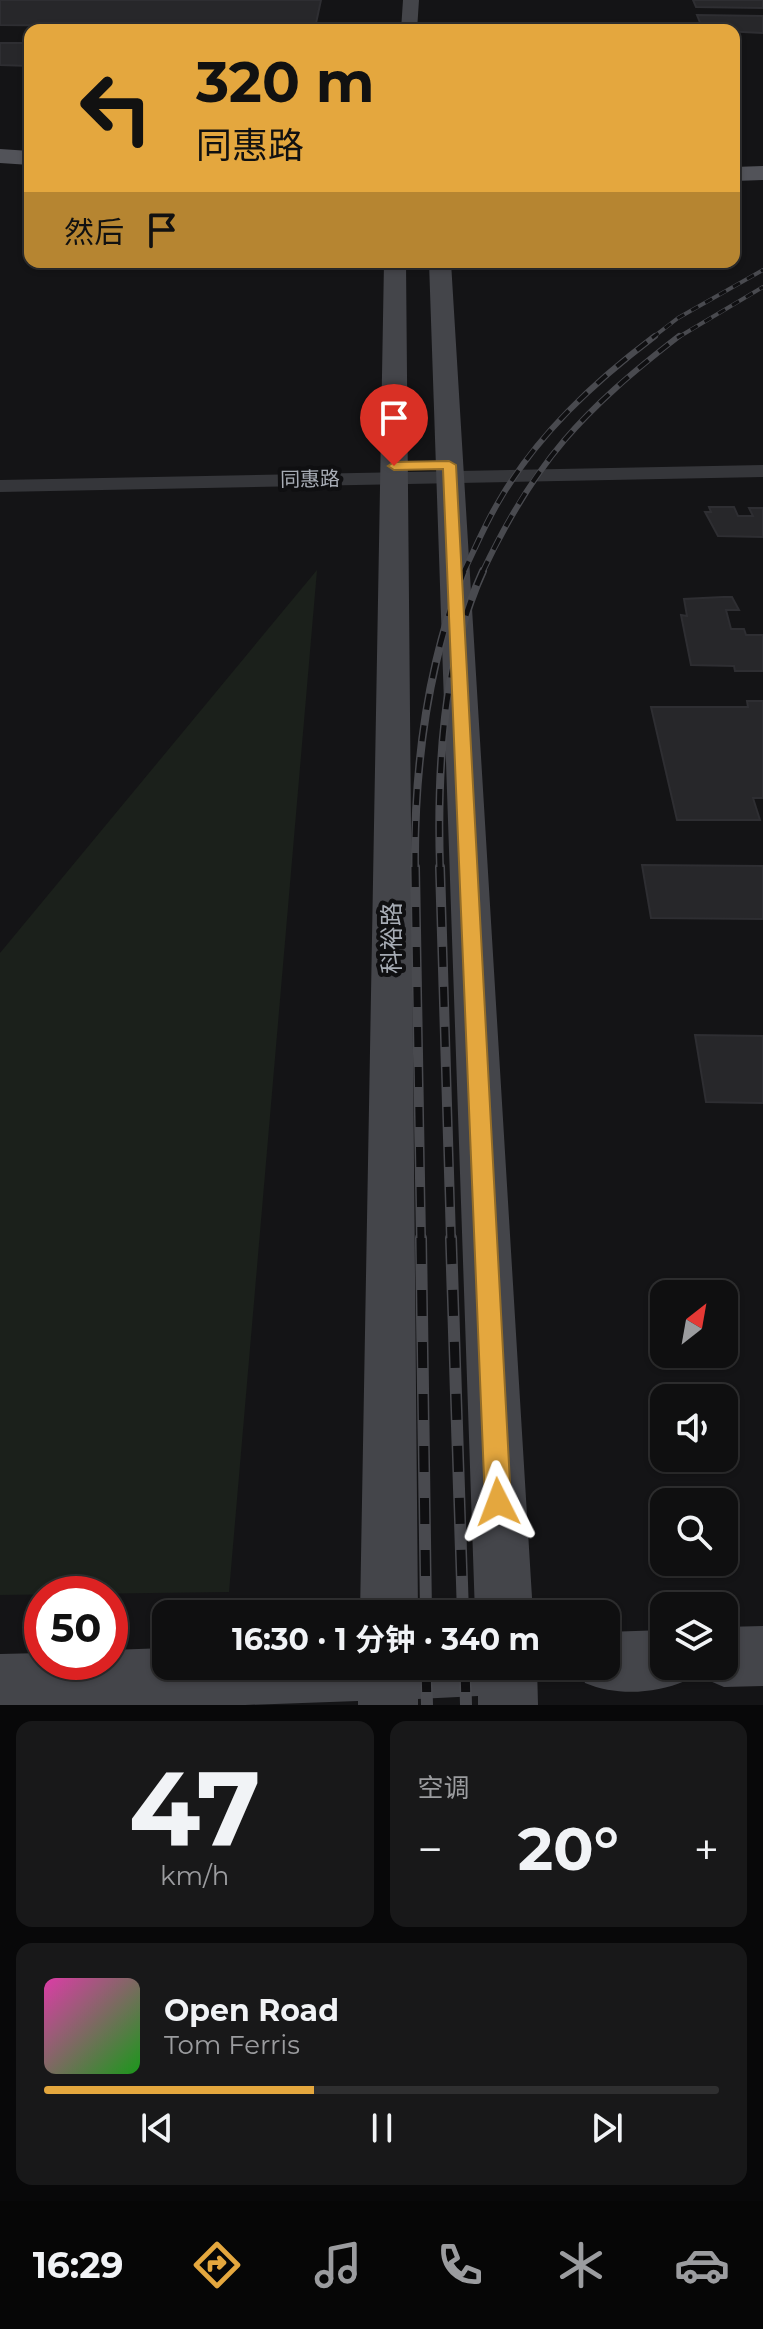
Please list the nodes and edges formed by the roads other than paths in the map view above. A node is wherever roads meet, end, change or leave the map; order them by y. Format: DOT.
graph roads {
  1 [pos="411,0"];
  2 [pos="409,24"];
  3 [pos="0,138"];
  4 [pos="24,140"];
  5 [pos="763,155"];
  6 [pos="0,156"];
  7 [pos="740,156"];
  8 [pos="24,158"];
  9 [pos="763,173"];
  10 [pos="740,174"];
  11 [pos="395,268"];
  12 [pos="440,268"];
  13 [pos="763,459"];
  14 [pos="450,471"];
  15 [pos="763,471"];
  16 [pos="394,472"];
  17 [pos="0,474"];
  18 [pos="0,486"];
  19 [pos="388,1600"];
  20 [pos="503,1600"];
  21 [pos="763,1656"];
  22 [pos="738,1657"];
  23 [pos="650,1660"];
  24 [pos="620,1662"];
  25 [pos="152,1676"];
  26 [pos="507,1680"];
  27 [pos="0,1684"];
  28 [pos="508,1705"];
  1 -- 2 [label="main road"];
  3 -- 4 [label="main road"];
  5 -- 7 [label="main road"];
  6 -- 8 [label="main road"];
  9 -- 10 [label="main road"];
  11 -- 16 [label="main road, 科裕路"];
  12 -- 14 [label="main road"];
  13 -- 14 [label="street, 同惠路"];
  14 -- 15 [label="street, 同惠路"];
  14 -- 16 [label="street, 同惠路"];
  14 -- 20 [label="main road"];
  16 -- 17 [label="street, 同惠路"];
  16 -- 18 [label="street, 同惠路"];
  16 -- 19 [label="main road, 科裕路"];
  21 -- 22 [label="main road"];
  23 -- 24 [label="main road"];
  25 -- 27 [label="main road"];
  26 -- 28 [label="main road"];
}
